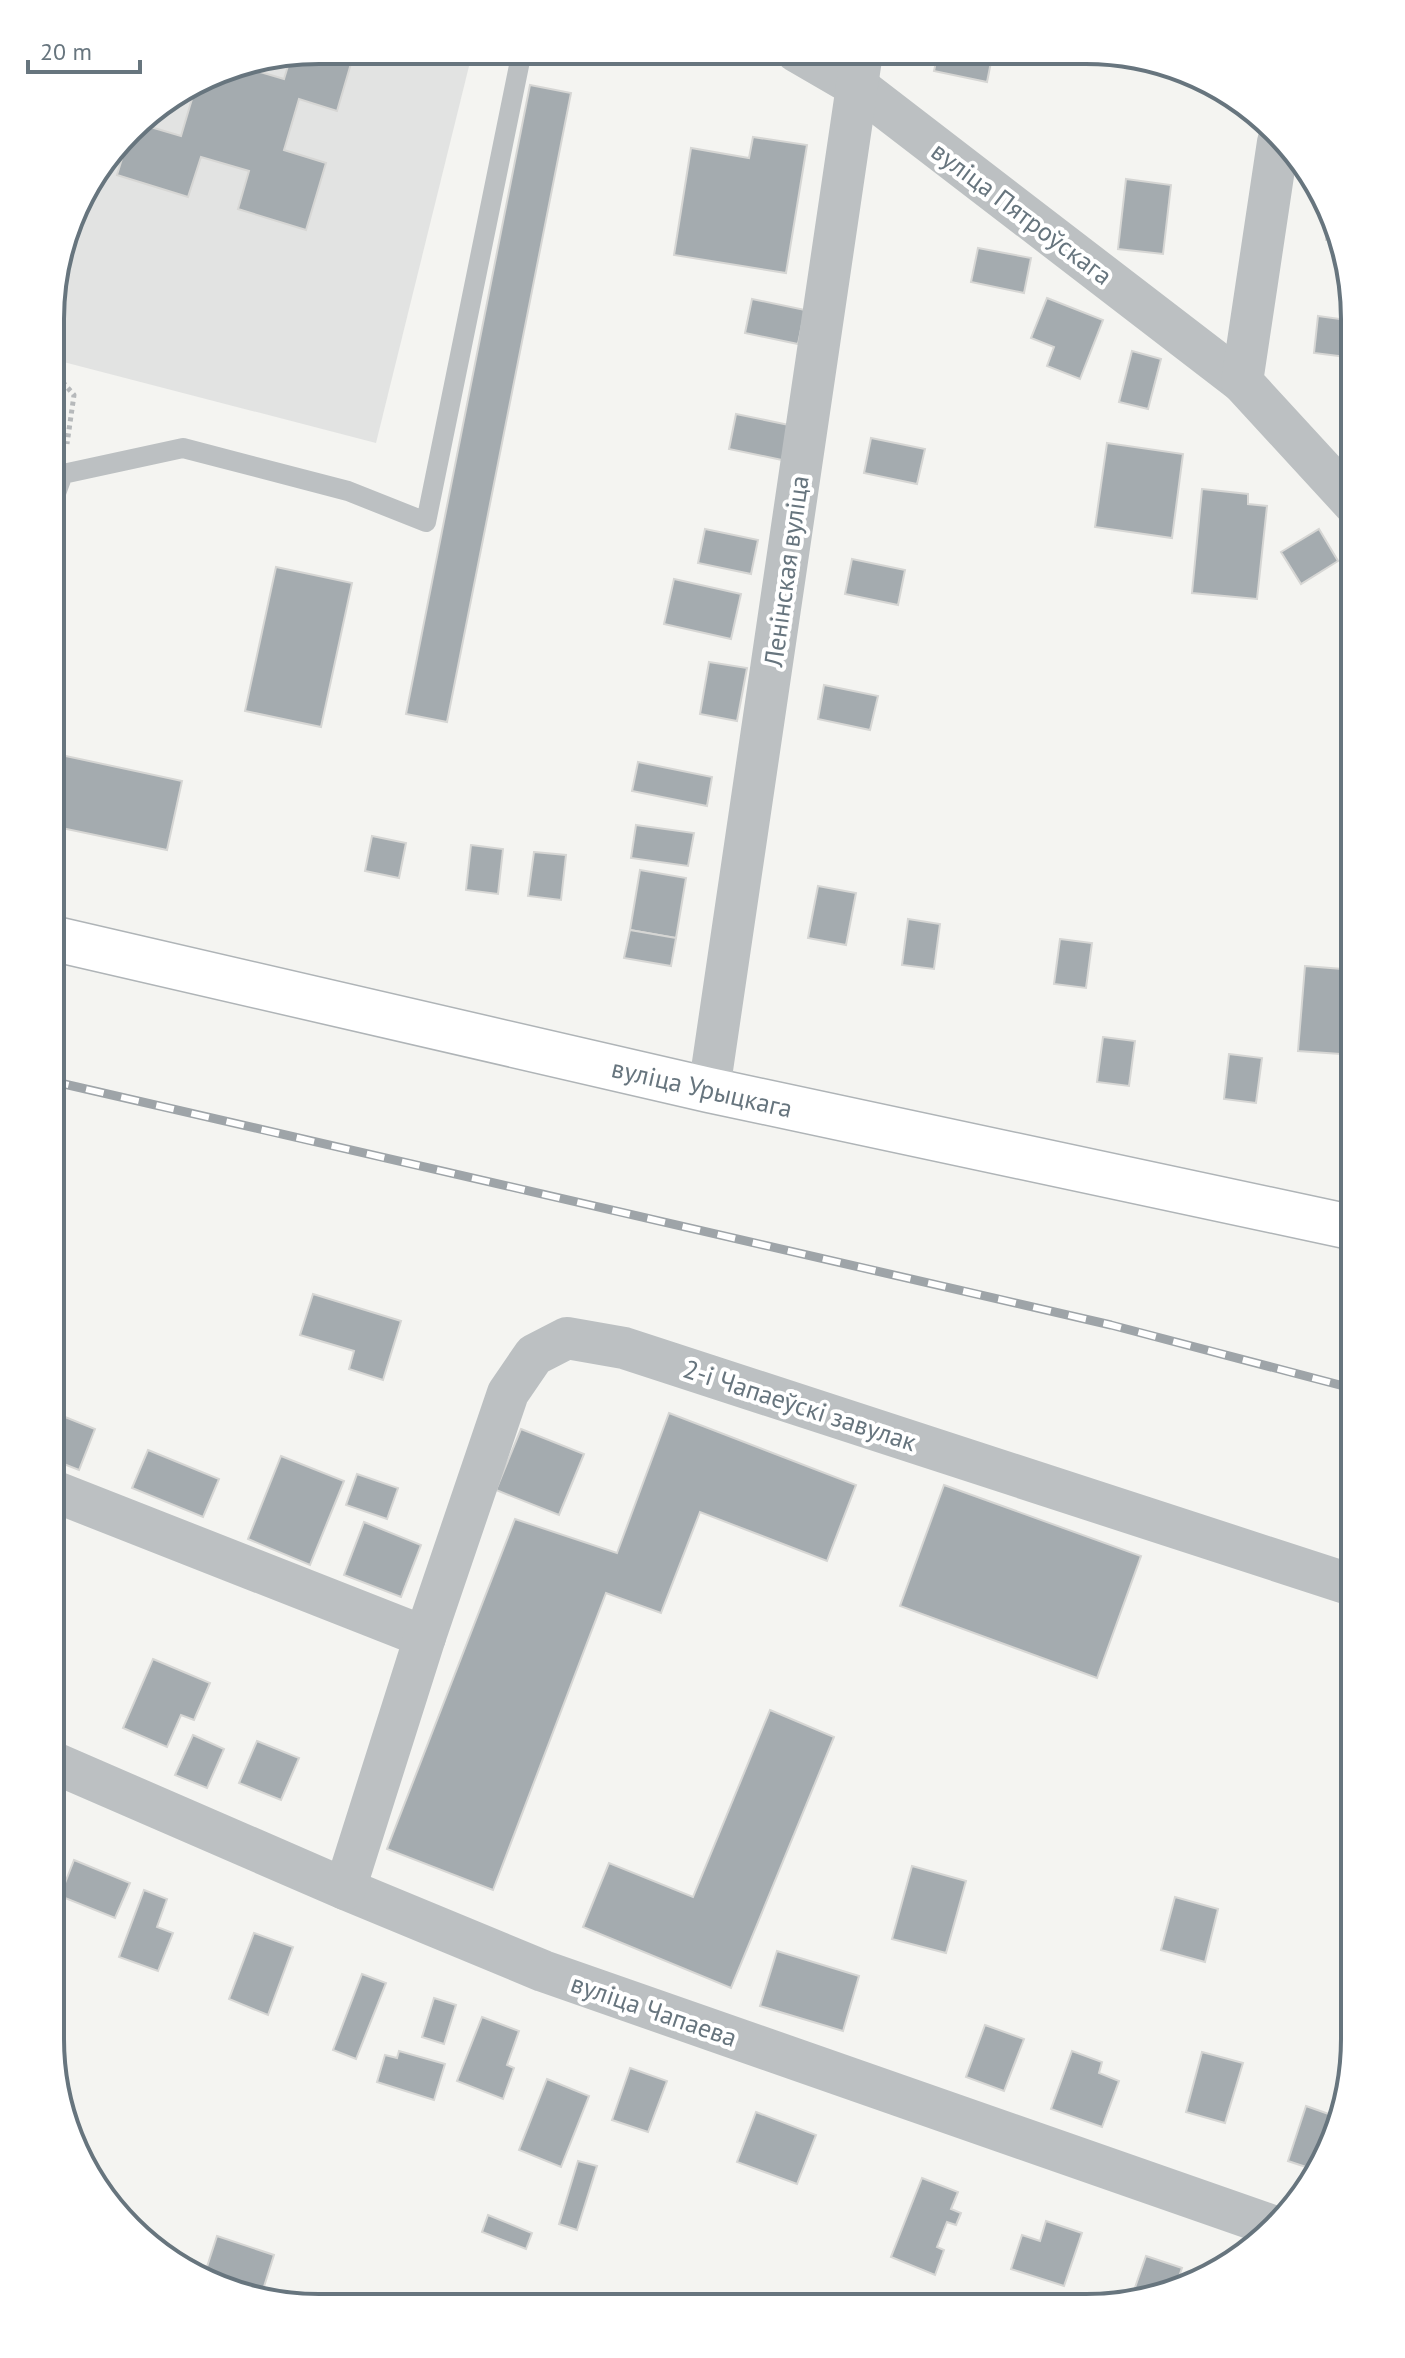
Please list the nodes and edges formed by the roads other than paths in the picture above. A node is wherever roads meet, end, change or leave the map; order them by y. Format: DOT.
graph roads {
  1 [pos="519,64"];
  2 [pos="860,69"];
  3 [pos="1277,151"];
  4 [pos="1242,382"];
  5 [pos="64,474"];
  6 [pos="1341,490"];
  7 [pos="64,941"];
  8 [pos="709,1090"];
  9 [pos="1340,1225"];
  10 [pos="64,1495"];
  11 [pos="1340,1581"];
  12 [pos="425,1637"];
  13 [pos="64,1767"];
  14 [pos="345,1889"];
  15 [pos="1262,2222"];
  1 -- 5 [label="lane"];
  2 -- 4 [label="street, вуліца Пятроўскага"];
  2 -- 8 [label="street, Ленінская вуліца"];
  3 -- 4 [label="street"];
  4 -- 6 [label="street, вуліца Пятроўскага"];
  7 -- 8 [label="main road, вуліца Урыцкага"];
  8 -- 9 [label="main road, вуліца Урыцкага"];
  10 -- 12 [label="street"];
  11 -- 12 [label="street, 2-і Чапаеўскі завулак"];
  12 -- 14 [label="street, 2-і Чапаеўскі завулак"];
  13 -- 14 [label="street, вуліца Чапаева"];
  14 -- 15 [label="street, вуліца Чапаева"];
}
